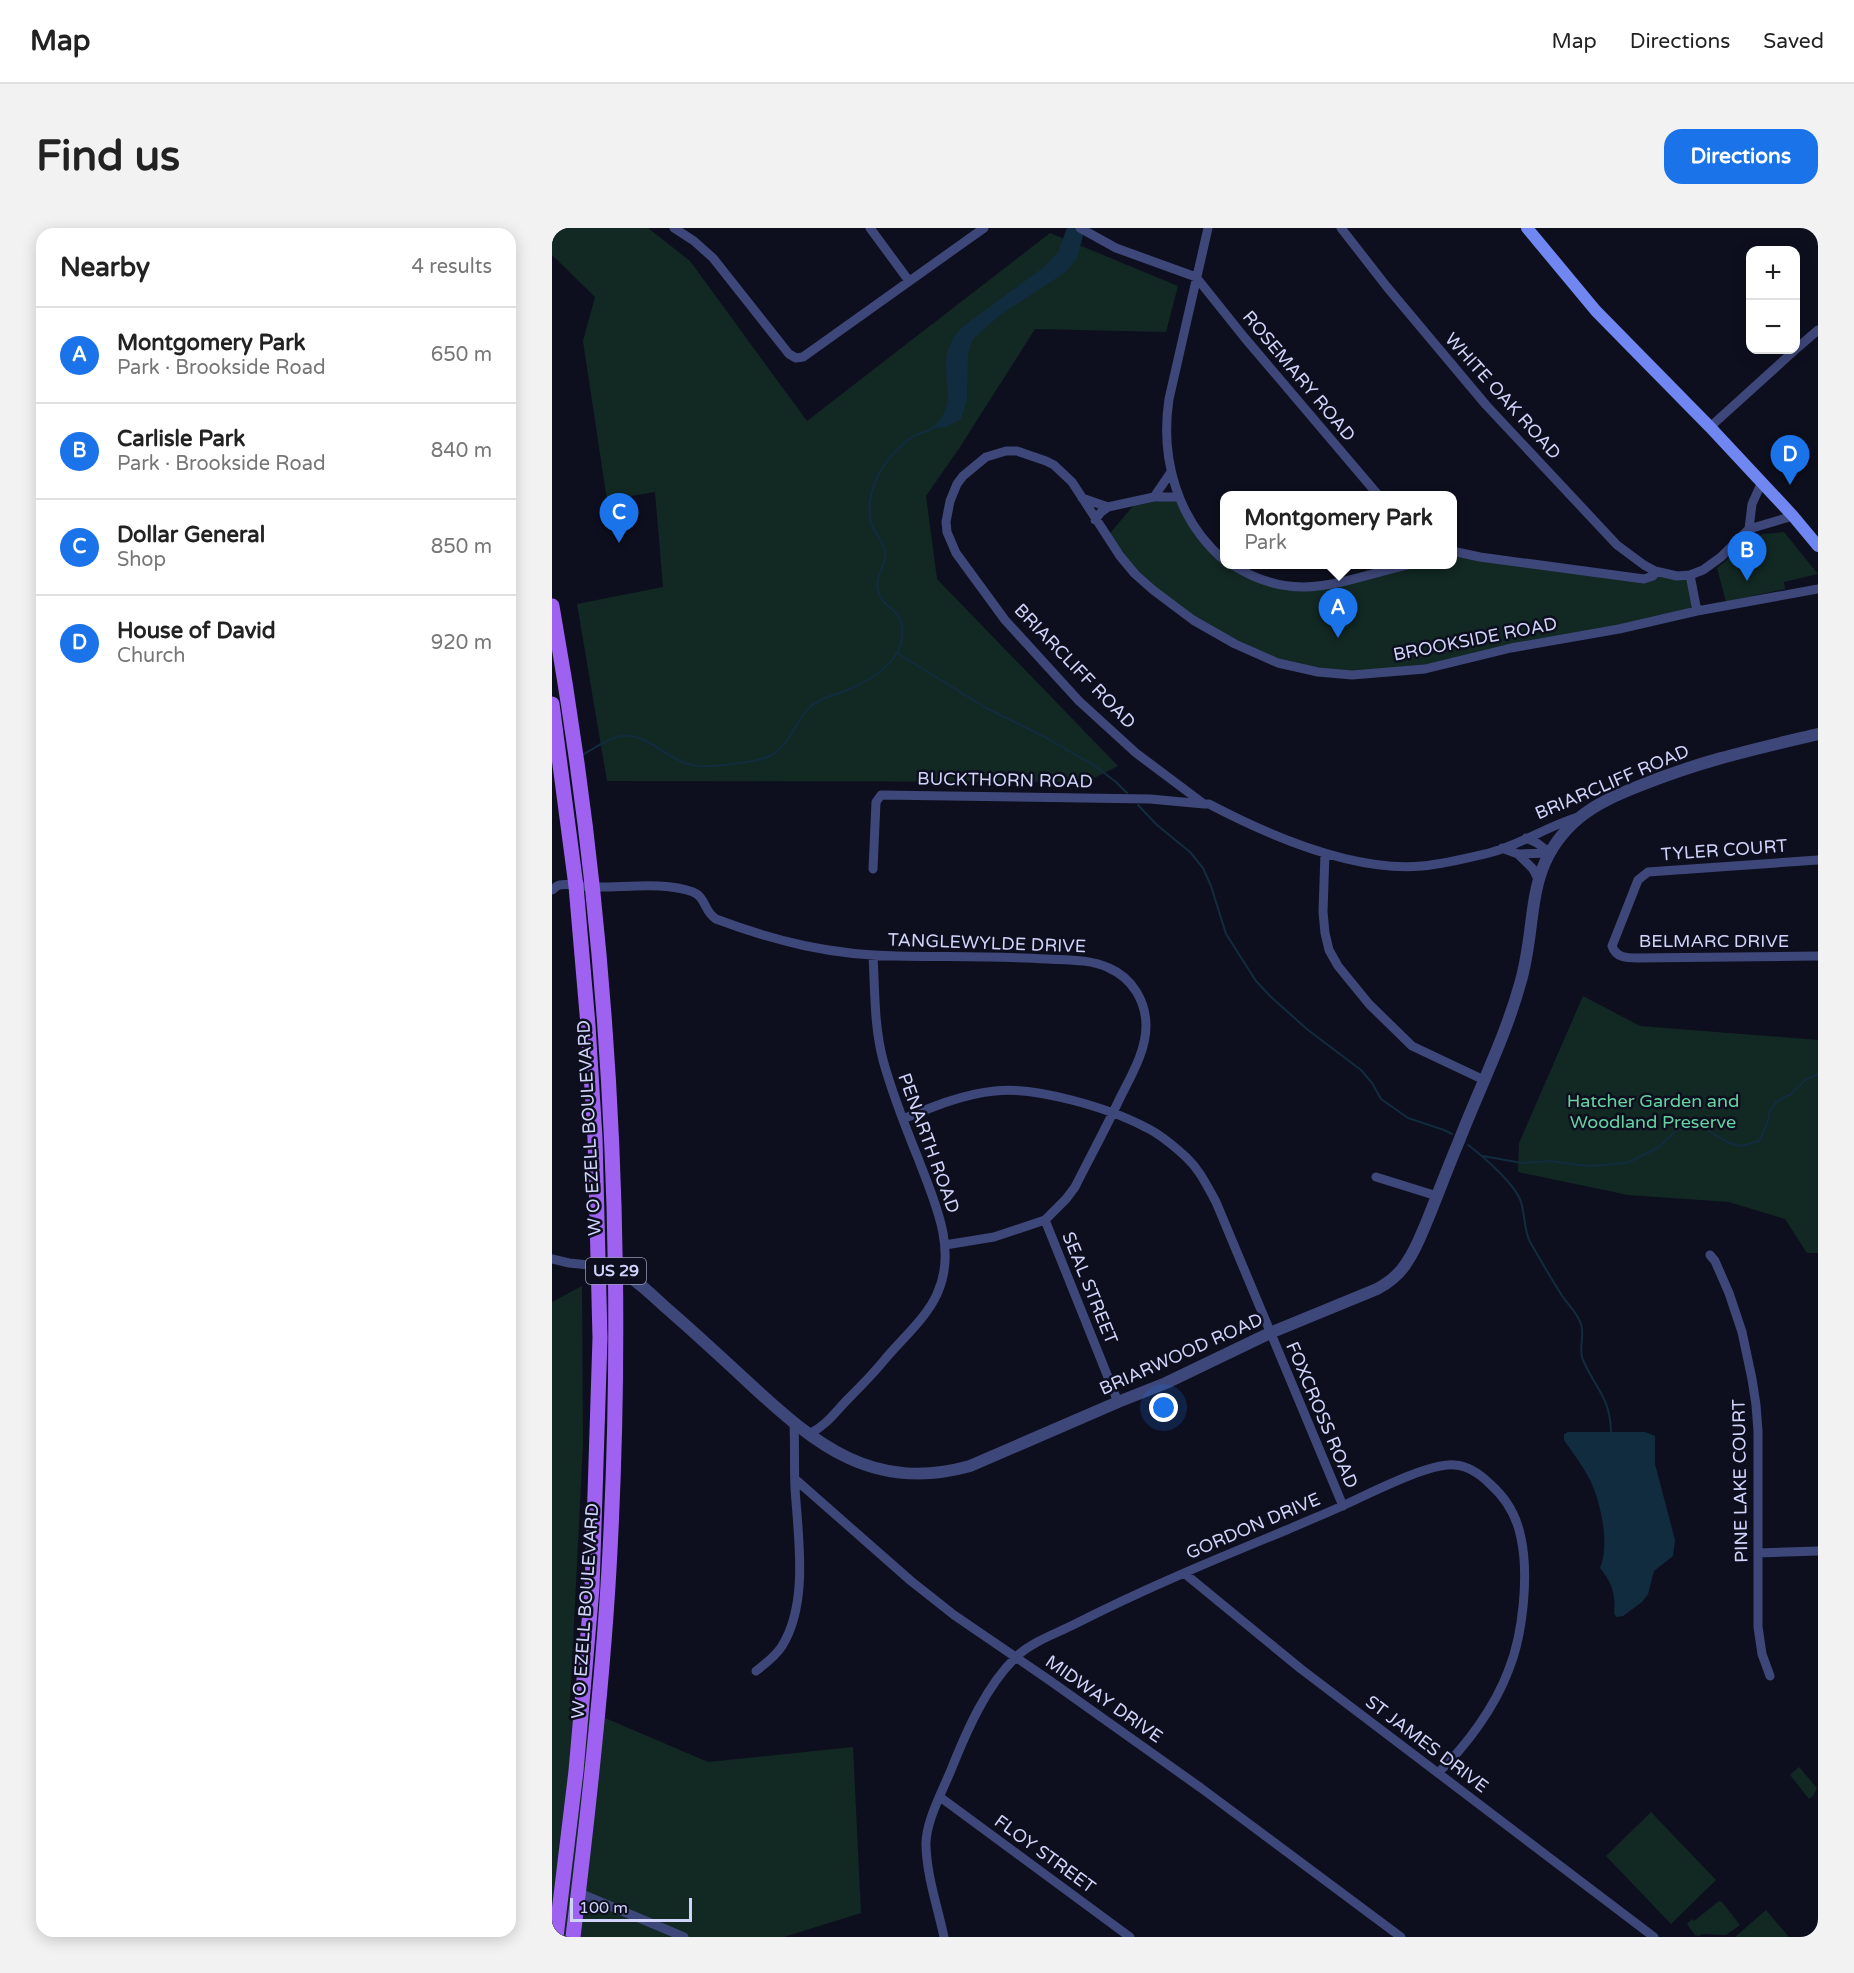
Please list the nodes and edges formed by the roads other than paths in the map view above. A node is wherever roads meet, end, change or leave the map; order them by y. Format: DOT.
graph roads {
  1 [pos="674,228"];
  2 [pos="870,228"];
  3 [pos="984,228"];
  4 [pos="1208,228"];
  5 [pos="1341,228"];
  6 [pos="1527,228"];
  7 [pos="1083,230"];
  8 [pos="1196,277"];
  9 [pos="909,281"];
  10 [pos="1818,330"];
  11 [pos="1800,345"];
  12 [pos="1790,354"];
  13 [pos="1710,427"];
  14 [pos="1171,472"];
  15 [pos="1762,482"];
  16 [pos="1376,491"];
  17 [pos="1154,497"];
  18 [pos="1179,497"];
  19 [pos="1082,498"];
  20 [pos="1108,507"];
  21 [pos="1793,516"];
  22 [pos="1095,520"];
  23 [pos="1749,529"];
  24 [pos="1818,546"];
  25 [pos="1457,551"];
  26 [pos="1220,556"];
  27 [pos="1241,569"];
  28 [pos="1393,569"];
  29 [pos="1655,571"];
  30 [pos="1690,575"];
  31 [pos="1818,589"];
  32 [pos="552,606"];
  33 [pos="1697,611"];
  34 [pos="552,704"];
  35 [pos="1818,734"];
  36 [pos="1204,804"];
  37 [pos="1581,816"];
  38 [pos="1526,838"];
  39 [pos="1502,848"];
  40 [pos="1325,853"];
  41 [pos="1550,853"];
  42 [pos="1518,854"];
  43 [pos="1818,860"];
  44 [pos="873,869"];
  45 [pos="1538,879"];
  46 [pos="584,887"];
  47 [pos="552,890"];
  48 [pos="1612,950"];
  49 [pos="873,956"];
  50 [pos="1818,956"];
  51 [pos="1484,1080"];
  52 [pos="1113,1113"];
  53 [pos="903,1119"];
  54 [pos="1376,1177"];
  55 [pos="1437,1196"];
  56 [pos="1045,1220"];
  57 [pos="945,1245"];
  58 [pos="1710,1255"];
  59 [pos="552,1259"];
  60 [pos="598,1266"];
  61 [pos="616,1268"];
  62 [pos="1270,1333"];
  63 [pos="1118,1402"];
  64 [pos="614,1420"];
  65 [pos="598,1422"];
  66 [pos="794,1424"];
  67 [pos="809,1434"];
  68 [pos="795,1479"];
  69 [pos="1343,1506"];
  70 [pos="1818,1551"];
  71 [pos="1758,1553"];
  72 [pos="1184,1573"];
  73 [pos="1015,1658"];
  74 [pos="756,1671"];
  75 [pos="1770,1676"];
  76 [pos="579,1748"];
  77 [pos="595,1750"];
  78 [pos="1438,1773"];
  79 [pos="940,1797"];
  80 [pos="562,1890"];
  81 [pos="578,1892"];
  82 [pos="556,1937"];
  83 [pos="573,1937"];
  84 [pos="684,1937"];
  85 [pos="944,1937"];
  86 [pos="1130,1937"];
  87 [pos="1401,1937"];
  88 [pos="1654,1937"];
  1 -- 9 [label="street"];
  2 -- 9 [label="street"];
  3 -- 9 [label="street"];
  4 -- 8 [label="street"];
  5 -- 29 [label="street, WHITE OAK ROAD"];
  6 -- 13 [label="main road"];
  7 -- 8 [label="street"];
  8 -- 14 [label="street"];
  8 -- 16 [label="street, ROSEMARY ROAD"];
  10 -- 11 [label="street"];
  12 -- 13 [label="street"];
  13 -- 15 [label="main road"];
  14 -- 17 [label="street"];
  14 -- 18 [label="street"];
  15 -- 21 [label="main road"];
  15 -- 23 [label="street"];
  17 -- 18 [label="street"];
  17 -- 20 [label="street"];
  18 -- 26 [label="street"];
  19 -- 20 [label="street"];
  19 -- 22 [label="street, BROOKSIDE ROAD"];
  19 -- 36 [label="street, BRIARCLIFF ROAD"];
  20 -- 22 [label="street"];
  21 -- 23 [label="street"];
  21 -- 24 [label="main road"];
  22 -- 33 [label="street, BROOKSIDE ROAD"];
  23 -- 30 [label="street"];
  25 -- 29 [label="street"];
  27 -- 28 [label="street"];
  29 -- 30 [label="street"];
  30 -- 33 [label="street"];
  31 -- 33 [label="street, BROOKSIDE ROAD"];
  32 -- 46 [label="main road, W O EZELL BOULEVARD / US 29"];
  34 -- 46 [label="main road, W O EZELL BOULEVARD / US 29"];
  35 -- 37 [label="street, BRIARCLIFF ROAD"];
  36 -- 40 [label="street, BRIARCLIFF ROAD"];
  36 -- 44 [label="street, BUCKTHORN ROAD"];
  37 -- 38 [label="street, BRIARCLIFF ROAD"];
  37 -- 41 [label="street, BRIARWOOD ROAD"];
  38 -- 39 [label="street, BRIARCLIFF ROAD"];
  38 -- 41 [label="street, BRIARCLIFF ROAD"];
  39 -- 40 [label="street, BRIARCLIFF ROAD"];
  39 -- 42 [label="street"];
  40 -- 51 [label="street"];
  41 -- 42 [label="street"];
  41 -- 45 [label="street, BRIARWOOD ROAD"];
  42 -- 45 [label="street"];
  43 -- 48 [label="street, TYLER COURT"];
  45 -- 51 [label="street, BRIARWOOD ROAD"];
  46 -- 47 [label="street, TANGLEWYLDE DRIVE"];
  46 -- 49 [label="street, TANGLEWYLDE DRIVE"];
  46 -- 60 [label="main road, W O EZELL BOULEVARD / US 29"];
  46 -- 61 [label="main road, W O EZELL BOULEVARD / US 29"];
  48 -- 50 [label="street, BELMARC DRIVE"];
  49 -- 52 [label="street, TANGLEWYLDE DRIVE"];
  49 -- 53 [label="street, PENARTH ROAD"];
  51 -- 55 [label="street, BRIARWOOD ROAD"];
  52 -- 53 [label="street, FOXCROSS ROAD"];
  52 -- 56 [label="street, TANGLEWYLDE DRIVE"];
  52 -- 62 [label="street, FOXCROSS ROAD"];
  53 -- 57 [label="street, PENARTH ROAD"];
  54 -- 55 [label="street"];
  55 -- 62 [label="street, BRIARWOOD ROAD"];
  56 -- 57 [label="street, TANGLEWYLDE DRIVE"];
  56 -- 63 [label="street, SEAL STREET"];
  57 -- 67 [label="street, PENARTH ROAD"];
  58 -- 71 [label="street, PINE LAKE COURT"];
  59 -- 60 [label="street, BRIARWOOD ROAD"];
  60 -- 61 [label="street, BRIARWOOD ROAD"];
  60 -- 65 [label="main road, W O EZELL BOULEVARD / US 29"];
  61 -- 64 [label="main road, W O EZELL BOULEVARD / US 29"];
  61 -- 66 [label="street, BRIARWOOD ROAD"];
  62 -- 63 [label="street, BRIARWOOD ROAD"];
  62 -- 69 [label="street, FOXCROSS ROAD"];
  63 -- 67 [label="street, BRIARWOOD ROAD"];
  64 -- 65 [label="main road"];
  64 -- 77 [label="main road, W O EZELL BOULEVARD / US 29"];
  65 -- 76 [label="main road, W O EZELL BOULEVARD / US 29"];
  66 -- 67 [label="street, BRIARWOOD ROAD"];
  66 -- 68 [label="street"];
  68 -- 73 [label="street, MIDWAY DRIVE"];
  68 -- 74 [label="street"];
  69 -- 72 [label="street, GORDON DRIVE"];
  69 -- 78 [label="street, GORDON DRIVE"];
  70 -- 71 [label="street"];
  71 -- 75 [label="street, PINE LAKE COURT"];
  72 -- 73 [label="street, GORDON DRIVE"];
  72 -- 78 [label="street, ST JAMES DRIVE"];
  73 -- 79 [label="street, GORDON DRIVE"];
  73 -- 87 [label="street, MIDWAY DRIVE"];
  76 -- 77 [label="main road"];
  76 -- 80 [label="main road, W O EZELL BOULEVARD / US 29"];
  77 -- 81 [label="main road, W O EZELL BOULEVARD / US 29"];
  78 -- 88 [label="street, ST JAMES DRIVE"];
  79 -- 85 [label="street, GORDON DRIVE"];
  79 -- 86 [label="street, FLOY STREET"];
  80 -- 81 [label="street"];
  80 -- 82 [label="main road, W O EZELL BOULEVARD / US 29"];
  81 -- 83 [label="main road, W O EZELL BOULEVARD / US 29"];
  81 -- 84 [label="street"];
}
